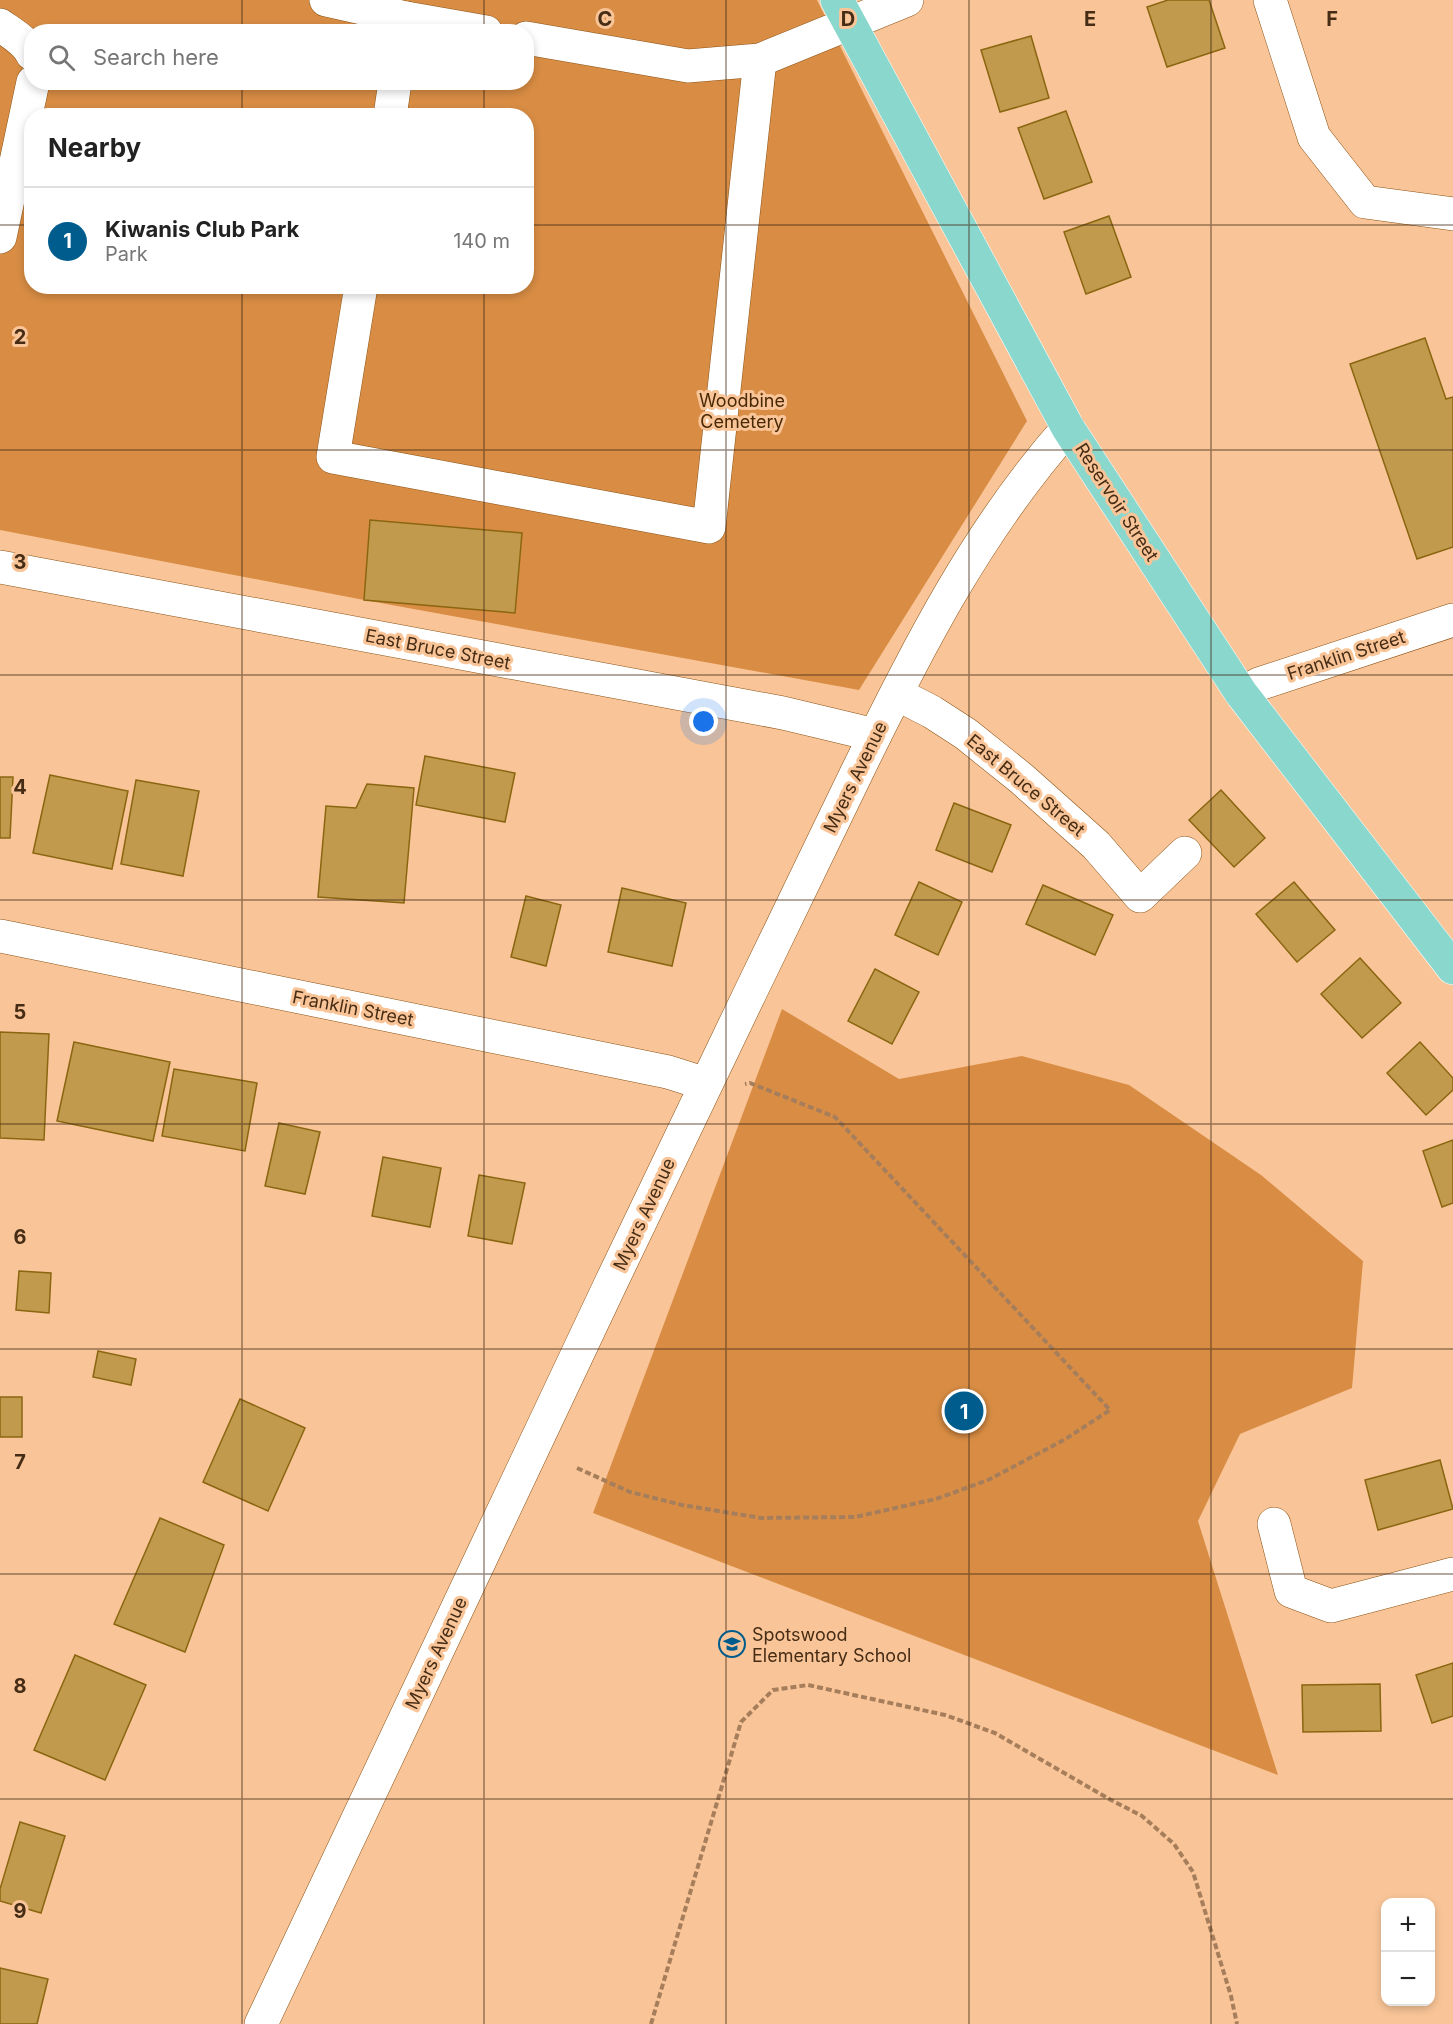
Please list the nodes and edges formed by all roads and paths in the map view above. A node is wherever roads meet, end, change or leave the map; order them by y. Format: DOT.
graph roads {
  1 [pos="326,0"];
  2 [pos="907,0"];
  3 [pos="1270,0"];
  4 [pos="843,12"];
  5 [pos="402,24"];
  6 [pos="0,26"];
  7 [pos="534,40"];
  8 [pos="24,43"];
  9 [pos="760,60"];
  10 [pos="31,90"];
  11 [pos="394,90"];
  12 [pos="27,108"];
  13 [pos="391,108"];
  14 [pos="24,124"];
  15 [pos="1453,214"];
  16 [pos="0,237"];
  17 [pos="360,294"];
  18 [pos="1068,428"];
  19 [pos="0,567"];
  20 [pos="1453,620"];
  21 [pos="1241,693"];
  22 [pos="897,694"];
  23 [pos="875,735"];
  24 [pos="1185,853"];
  25 [pos="0,936"];
  26 [pos="1453,968"];
  27 [pos="703,1089"];
  28 [pos="577,1468"];
  29 [pos="1274,1524"];
  30 [pos="1453,1574"];
  31 [pos="261,2024"];
  32 [pos="651,2024"];
  33 [pos="1237,2024"];
  1 -- 5 [label="street"];
  2 -- 4 [label="street"];
  3 -- 15 [label="street"];
  4 -- 9 [label="street"];
  4 -- 18 [label="main road, Reservoir Street"];
  6 -- 8 [label="street"];
  7 -- 9 [label="street"];
  9 -- 17 [label="street"];
  10 -- 12 [label="street"];
  11 -- 13 [label="street"];
  14 -- 16 [label="street"];
  18 -- 21 [label="main road, Reservoir Street"];
  18 -- 22 [label="street, Myers Avenue"];
  19 -- 23 [label="street, East Bruce Street"];
  20 -- 21 [label="street, Franklin Street"];
  21 -- 26 [label="main road, Reservoir Street"];
  22 -- 23 [label="street, Myers Avenue"];
  22 -- 24 [label="street, East Bruce Street"];
  23 -- 27 [label="street, Myers Avenue"];
  25 -- 27 [label="street, Franklin Street"];
  27 -- 28 [label="path"];
  27 -- 31 [label="street, Myers Avenue"];
  29 -- 30 [label="street"];
  32 -- 33 [label="path"];
}
